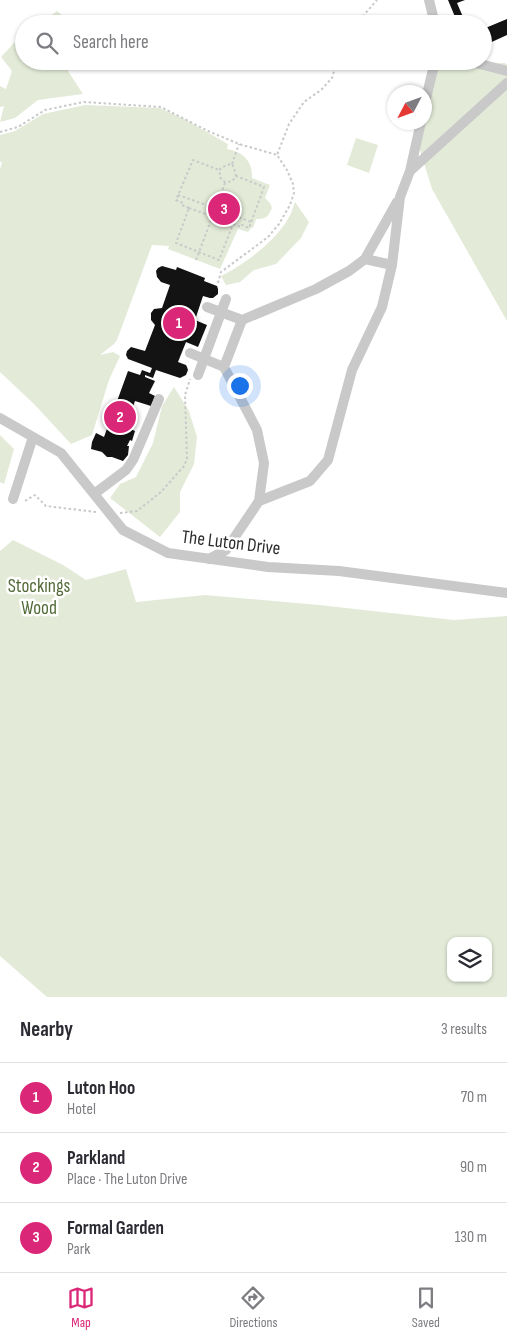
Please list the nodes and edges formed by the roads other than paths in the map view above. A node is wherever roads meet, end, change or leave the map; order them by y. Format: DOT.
graph roads {
  1 [pos="429,0"];
  2 [pos="433,15"];
  3 [pos="492,67"];
  4 [pos="433,70"];
  5 [pos="507,71"];
  6 [pos="507,83"];
  7 [pos="429,85"];
  8 [pos="419,130"];
  9 [pos="410,171"];
  10 [pos="400,197"];
  11 [pos="364,259"];
  12 [pos="392,265"];
  13 [pos="226,299"];
  14 [pos="207,307"];
  15 [pos="221,312"];
  16 [pos="242,320"];
  17 [pos="190,353"];
  18 [pos="204,359"];
  19 [pos="224,367"];
  20 [pos="198,375"];
  21 [pos="160,399"];
  22 [pos="0,418"];
  23 [pos="33,437"];
  24 [pos="94,494"];
  25 [pos="13,499"];
  26 [pos="259,501"];
  27 [pos="209,559"];
  28 [pos="507,593"];
  1 -- 2 [label="street"];
  3 -- 5 [label="street"];
  4 -- 7 [label="street"];
  6 -- 9 [label="street"];
  8 -- 9 [label="street"];
  9 -- 10 [label="street"];
  10 -- 11 [label="street"];
  10 -- 12 [label="street"];
  11 -- 12 [label="street"];
  11 -- 16 [label="street"];
  12 -- 26 [label="street"];
  13 -- 15 [label="street"];
  14 -- 15 [label="street"];
  15 -- 16 [label="street"];
  15 -- 18 [label="street"];
  16 -- 19 [label="street"];
  17 -- 18 [label="street"];
  18 -- 19 [label="street"];
  18 -- 20 [label="street"];
  19 -- 26 [label="street"];
  21 -- 24 [label="street"];
  22 -- 23 [label="street, The Luton Drive"];
  23 -- 24 [label="street, The Luton Drive"];
  23 -- 25 [label="street"];
  24 -- 27 [label="street, The Luton Drive"];
  26 -- 27 [label="street"];
  27 -- 28 [label="street, The Luton Drive"];
}
